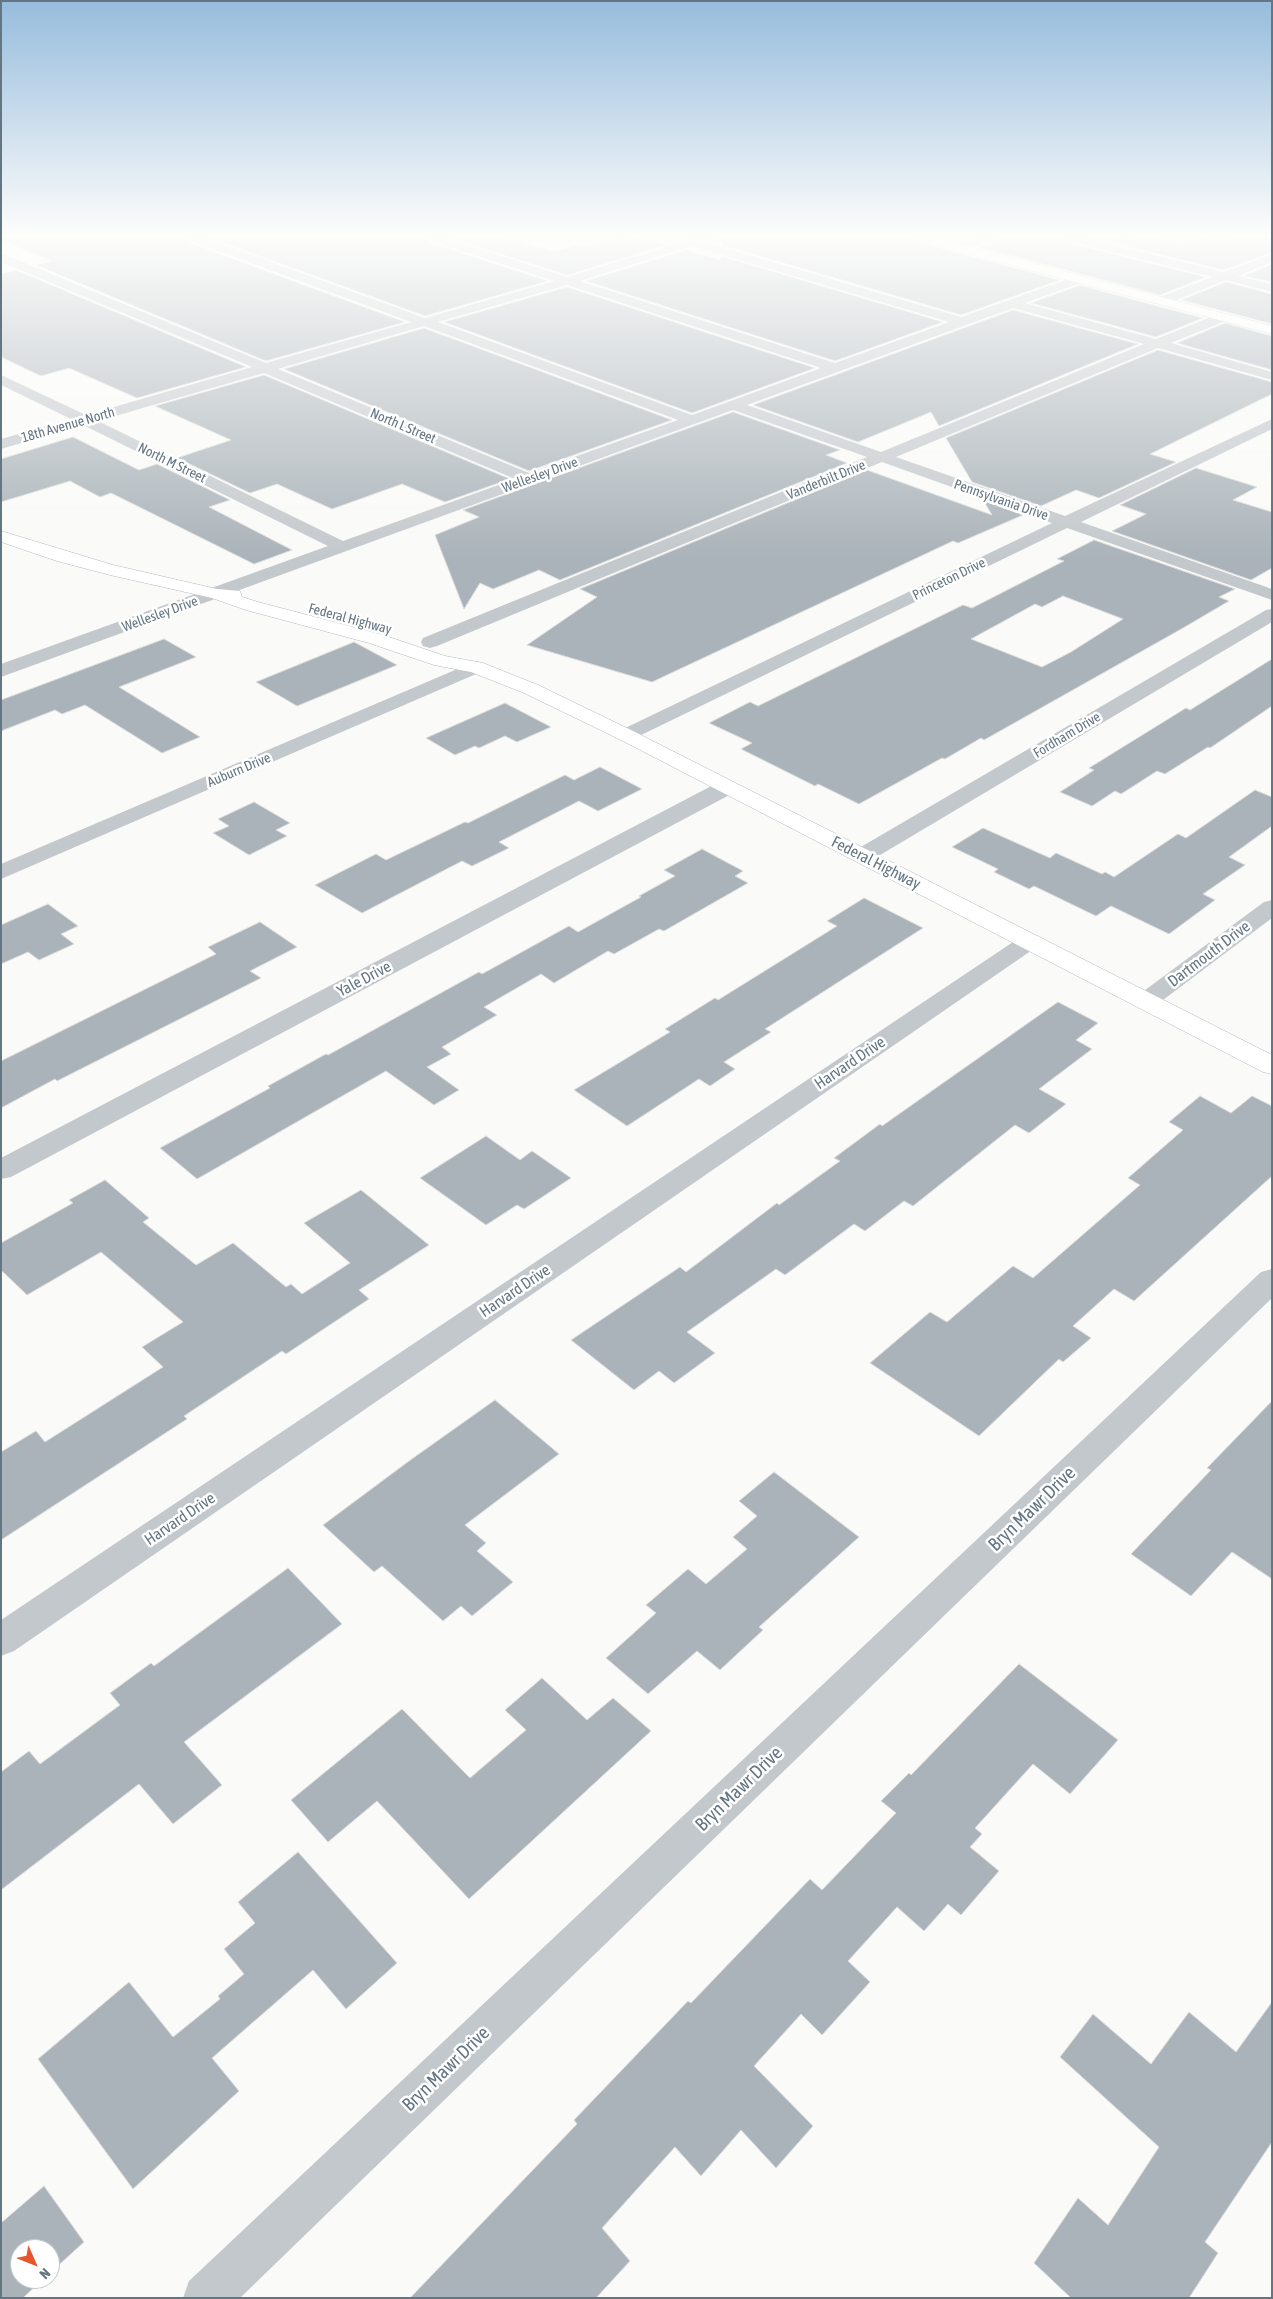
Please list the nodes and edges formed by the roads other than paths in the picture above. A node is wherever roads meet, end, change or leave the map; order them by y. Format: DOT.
graph roads {
  1 [pos="209,344"];
  2 [pos="347,344"];
  3 [pos="485,344"];
  4 [pos="763,344"];
  5 [pos="896,344"];
  6 [pos="1157,344"];
  7 [pos="1158,344"];
  8 [pos="833,367"];
  9 [pos="265,368"];
  10 [pos="1272,376"];
  11 [pos="1,378"];
  12 [pos="731,404"];
  13 [pos="690,419"];
  14 [pos="85,420"];
  15 [pos="1272,423"];
  16 [pos="1,444"];
  17 [pos="881,457"];
  18 [pos="529,479"];
  19 [pos="1066,523"];
  20 [pos="1,536"];
  21 [pos="343,547"];
  22 [pos="216,594"];
  23 [pos="1272,595"];
  24 [pos="1272,614"];
  25 [pos="430,642"];
  26 [pos="476,667"];
  27 [pos="1,671"];
  28 [pos="626,735"];
  29 [pos="727,787"];
  30 [pos="862,856"];
  31 [pos="1,872"];
  32 [pos="1272,907"];
  33 [pos="1030,941"];
  34 [pos="1146,1001"];
  35 [pos="1272,1066"];
  36 [pos="1,1170"];
  37 [pos="1272,1280"];
  38 [pos="1,1640"];
  39 [pos="206,2298"];
  1 -- 9 [label="street, North L Street"];
  2 -- 9 [label="street, 18th Avenue North"];
  3 -- 13 [label="street"];
  4 -- 8 [label="street"];
  5 -- 8 [label="street, Wellesley Drive"];
  6 -- 17 [label="street, Vanderbilt Drive"];
  7 -- 10 [label="street"];
  8 -- 12 [label="street, Wellesley Drive"];
  9 -- 14 [label="street, 18th Avenue North"];
  9 -- 18 [label="street, North L Street"];
  11 -- 14 [label="street, North M Street"];
  12 -- 13 [label="street, Wellesley Drive"];
  12 -- 17 [label="street, Pennsylvania Drive"];
  13 -- 18 [label="street, Wellesley Drive"];
  14 -- 16 [label="street, 18th Avenue North"];
  14 -- 21 [label="street, North M Street"];
  15 -- 19 [label="street, Princeton Drive"];
  17 -- 19 [label="street, Pennsylvania Drive"];
  17 -- 25 [label="street, Vanderbilt Drive"];
  18 -- 21 [label="street, Wellesley Drive"];
  19 -- 23 [label="street, Pennsylvania Drive"];
  19 -- 28 [label="street, Princeton Drive"];
  20 -- 22 [label="main road, Federal Highway"];
  21 -- 22 [label="street, Wellesley Drive"];
  22 -- 25 [label="main road, Federal Highway"];
  22 -- 26 [label="main road, Federal Highway"];
  22 -- 27 [label="street, Wellesley Drive"];
  24 -- 30 [label="street, Fordham Drive"];
  25 -- 26 [label="main road, Federal Highway"];
  26 -- 28 [label="main road, Federal Highway"];
  26 -- 31 [label="street, Auburn Drive"];
  28 -- 29 [label="main road, Federal Highway"];
  29 -- 30 [label="main road, Federal Highway"];
  29 -- 36 [label="street, Yale Drive"];
  30 -- 33 [label="main road, Federal Highway"];
  32 -- 34 [label="street, Dartmouth Drive"];
  33 -- 34 [label="main road, Federal Highway"];
  33 -- 38 [label="street, Harvard Drive"];
  34 -- 35 [label="main road, Federal Highway"];
  37 -- 39 [label="street, Bryn Mawr Drive"];
}
